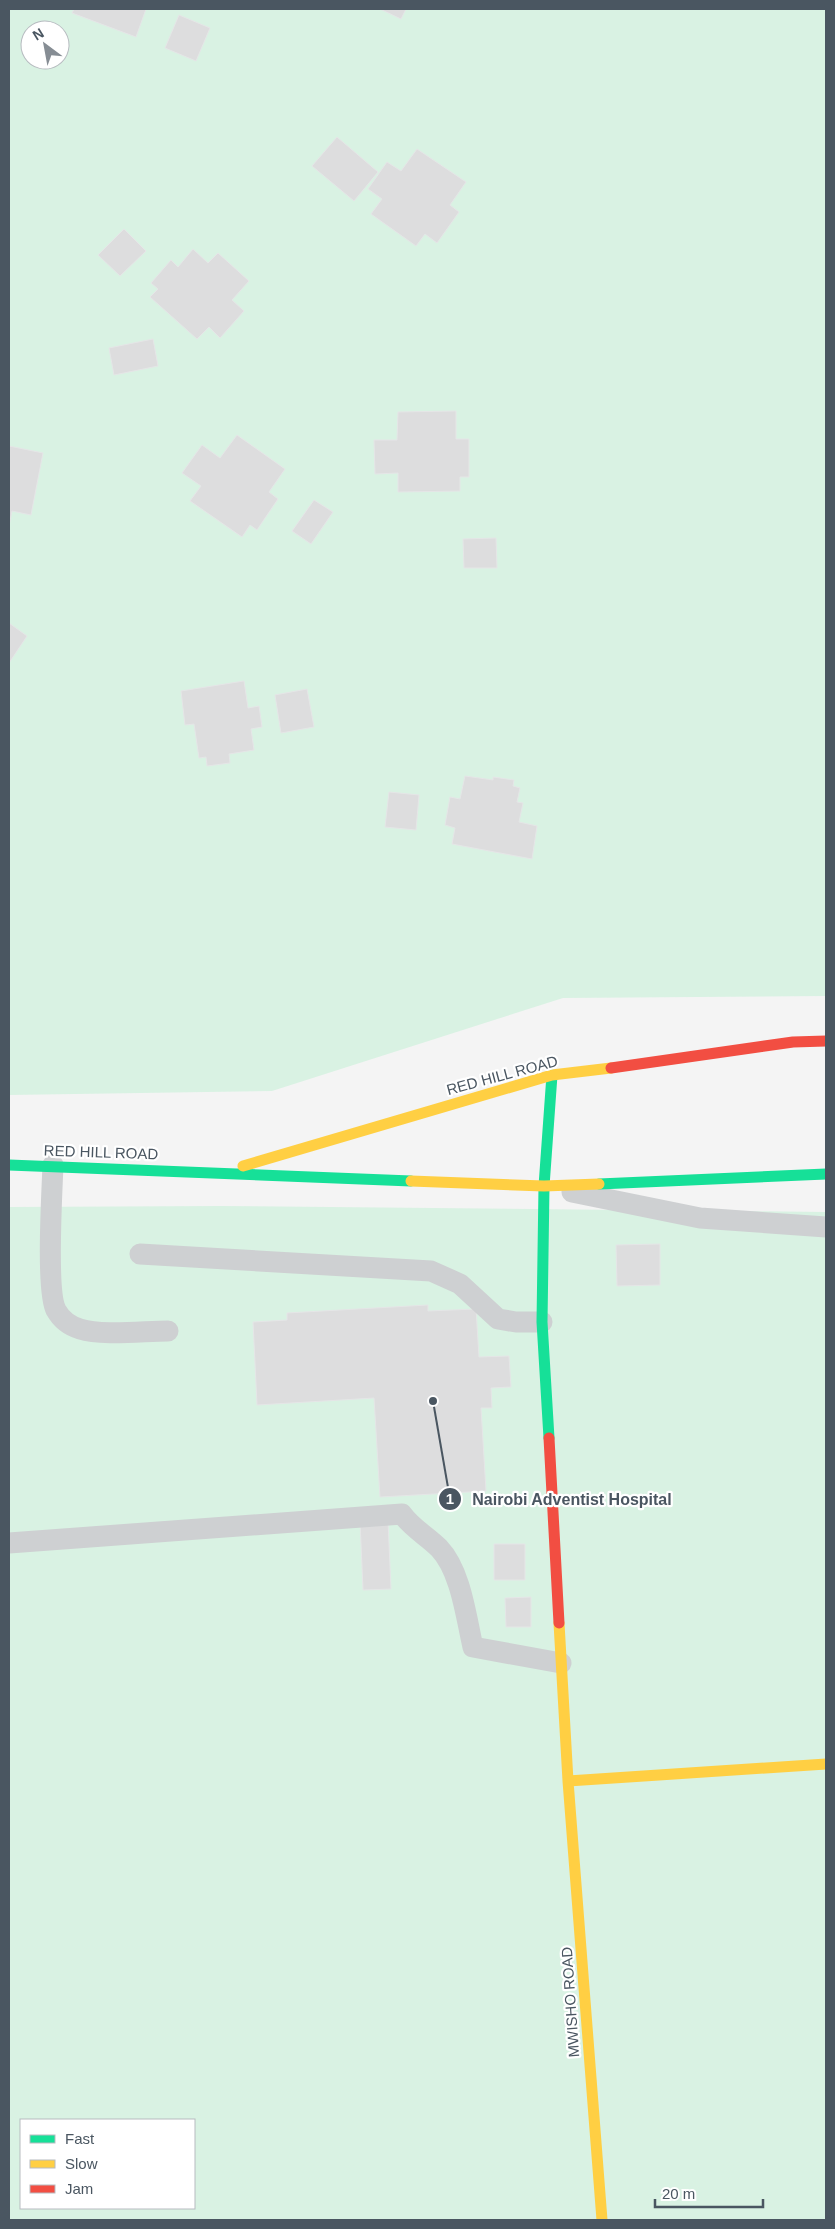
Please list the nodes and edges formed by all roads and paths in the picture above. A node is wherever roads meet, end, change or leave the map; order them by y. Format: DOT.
graph roads {
  1 [pos="826,1040"];
  2 [pos="552,1075"];
  3 [pos="9,1165"];
  4 [pos="53,1165"];
  5 [pos="223,1172"];
  6 [pos="826,1174"];
  7 [pos="544,1186"];
  8 [pos="826,1227"];
  9 [pos="140,1254"];
  10 [pos="542,1322"];
  11 [pos="168,1331"];
  12 [pos="9,1543"];
  13 [pos="561,1663"];
  14 [pos="826,1764"];
  15 [pos="568,1781"];
  16 [pos="602,2220"];
  1 -- 2 [label="street, RED HILL ROAD"];
  2 -- 5 [label="street, RED HILL ROAD"];
  2 -- 7 [label="street, MWISHO ROAD"];
  3 -- 4 [label="street, RED HILL ROAD"];
  4 -- 5 [label="street, RED HILL ROAD"];
  4 -- 11 [label="lane"];
  5 -- 7 [label="street, RED HILL ROAD"];
  6 -- 7 [label="street, RED HILL ROAD"];
  7 -- 8 [label="lane"];
  7 -- 10 [label="street, MWISHO ROAD"];
  9 -- 10 [label="lane"];
  10 -- 13 [label="street, MWISHO ROAD"];
  12 -- 13 [label="lane"];
  13 -- 15 [label="street, MWISHO ROAD"];
  14 -- 15 [label="street"];
  15 -- 16 [label="street, MWISHO ROAD"];
}
